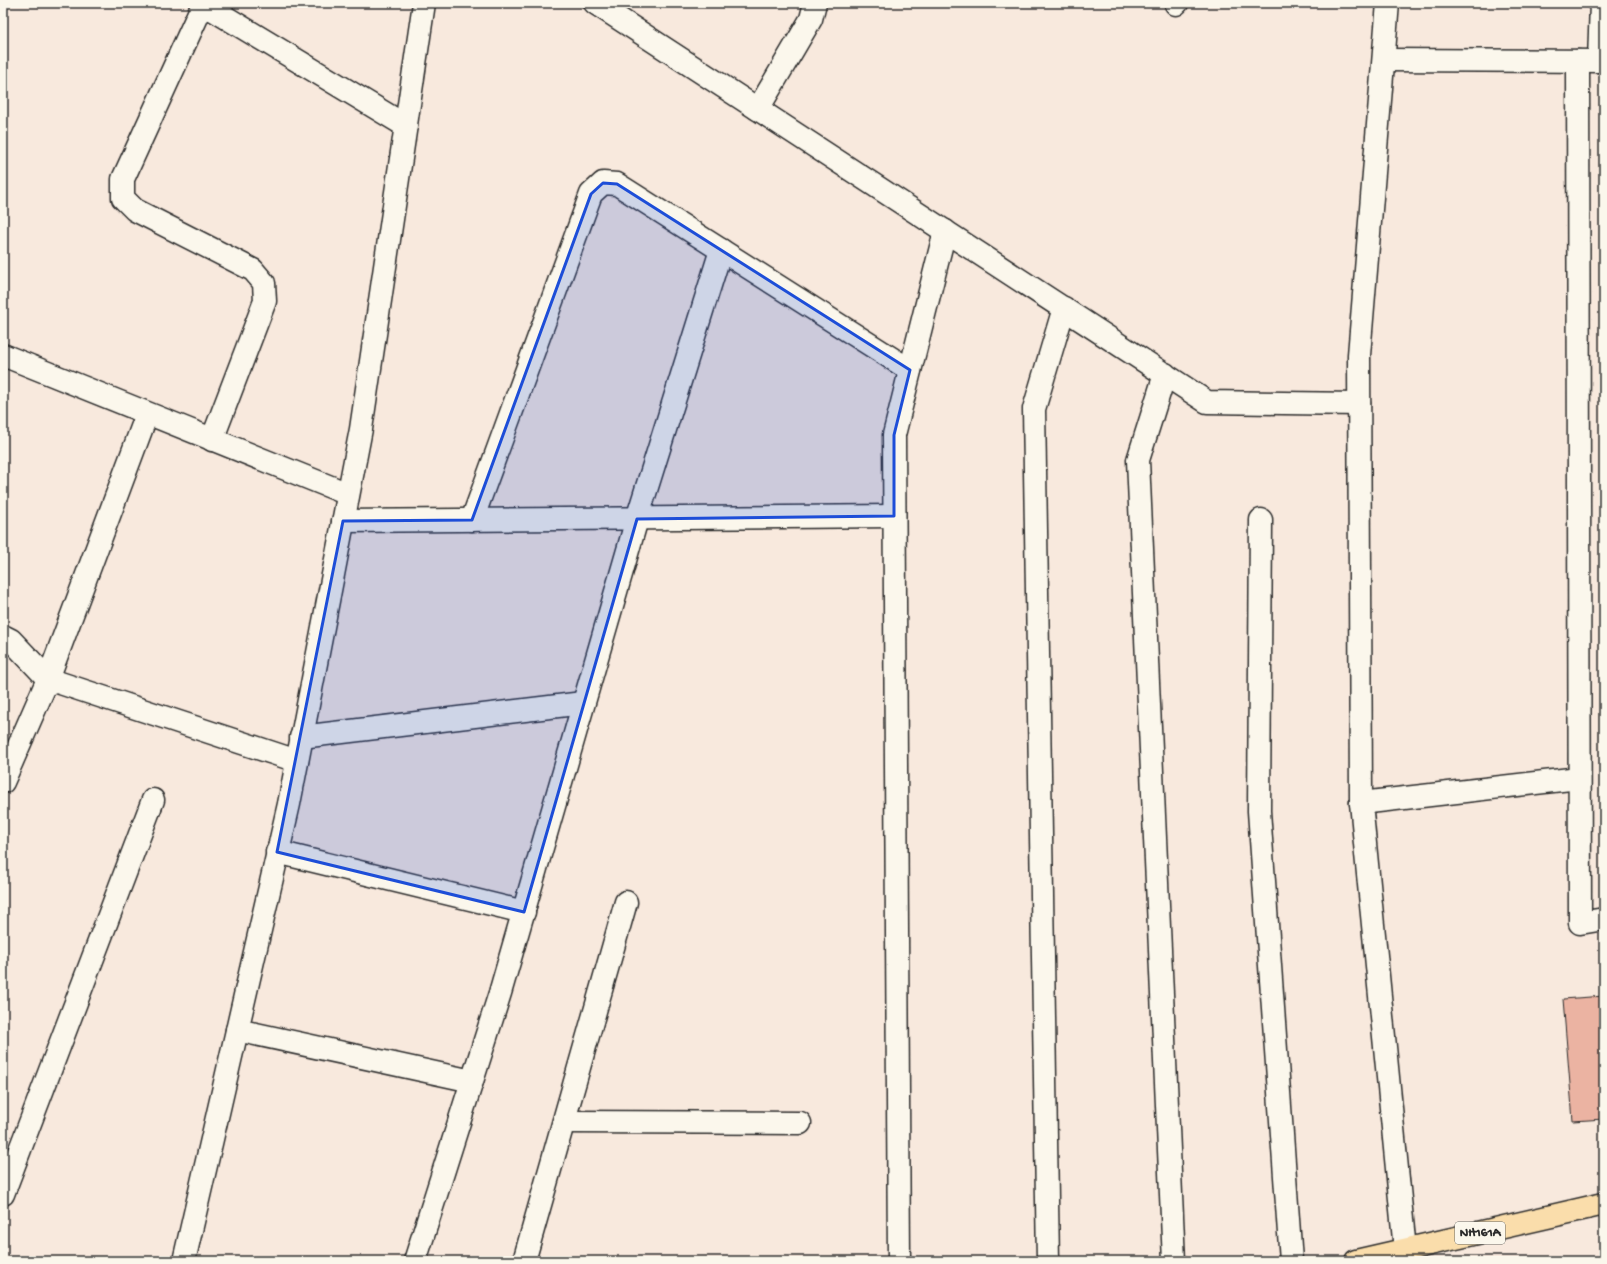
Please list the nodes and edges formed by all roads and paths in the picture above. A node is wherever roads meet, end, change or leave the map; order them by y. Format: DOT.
graph roads {
  1 [pos="203,3"];
  2 [pos="424,3"];
  3 [pos="595,3"];
  4 [pos="815,3"];
  5 [pos="1388,3"];
  6 [pos="1601,3"];
  7 [pos="1384,60"];
  8 [pos="1578,61"];
  9 [pos="1602,61"];
  10 [pos="758,109"];
  11 [pos="406,126"];
  12 [pos="945,231"];
  13 [pos="721,250"];
  14 [pos="1064,308"];
  15 [pos="3,355"];
  16 [pos="910,370"];
  17 [pos="1165,374"];
  18 [pos="1359,404"];
  19 [pos="146,414"];
  20 [pos="212,440"];
  21 [pos="348,494"];
  22 [pos="894,516"];
  23 [pos="637,518"];
  24 [pos="472,520"];
  25 [pos="1261,520"];
  26 [pos="343,521"];
  27 [pos="3,636"];
  28 [pos="48,679"];
  29 [pos="584,704"];
  30 [pos="301,737"];
  31 [pos="297,762"];
  32 [pos="1579,778"];
  33 [pos="3,782"];
  34 [pos="153,800"];
  35 [pos="1361,803"];
  36 [pos="277,852"];
  37 [pos="626,902"];
  38 [pos="524,912"];
  39 [pos="1604,918"];
  40 [pos="237,1030"];
  41 [pos="472,1081"];
  42 [pos="564,1122"];
  43 [pos="800,1123"];
  44 [pos="3,1194"];
  45 [pos="1604,1204"];
  46 [pos="1404,1250"];
  47 [pos="184,1261"];
  48 [pos="414,1261"];
  49 [pos="524,1261"];
  50 [pos="899,1261"];
  51 [pos="1048,1261"];
  52 [pos="1174,1261"];
  53 [pos="1290,1261"];
  54 [pos="1356,1261"];
  1 -- 11 [label="street"];
  1 -- 20 [label="street"];
  2 -- 11 [label="street"];
  3 -- 10 [label="street"];
  4 -- 10 [label="street"];
  5 -- 7 [label="street"];
  6 -- 9 [label="street"];
  7 -- 8 [label="street"];
  7 -- 18 [label="street"];
  8 -- 9 [label="street"];
  8 -- 32 [label="street"];
  10 -- 12 [label="street"];
  11 -- 21 [label="street"];
  12 -- 14 [label="street"];
  12 -- 16 [label="street"];
  13 -- 16 [label="street"];
  13 -- 23 [label="street"];
  13 -- 24 [label="street"];
  14 -- 17 [label="street"];
  14 -- 51 [label="street"];
  15 -- 19 [label="street"];
  16 -- 22 [label="street"];
  17 -- 18 [label="street"];
  17 -- 52 [label="street"];
  18 -- 35 [label="street"];
  19 -- 20 [label="street"];
  19 -- 28 [label="street"];
  20 -- 21 [label="street"];
  21 -- 26 [label="street"];
  22 -- 23 [label="street"];
  22 -- 50 [label="street"];
  23 -- 24 [label="street"];
  23 -- 29 [label="street"];
  24 -- 26 [label="street"];
  25 -- 53 [label="street"];
  26 -- 30 [label="street"];
  27 -- 28 [label="street"];
  28 -- 31 [label="street"];
  28 -- 33 [label="street"];
  29 -- 30 [label="street"];
  29 -- 38 [label="street"];
  30 -- 31 [label="street"];
  31 -- 36 [label="street"];
  32 -- 35 [label="street"];
  32 -- 39 [label="street"];
  34 -- 44 [label="street"];
  35 -- 46 [label="street"];
  36 -- 38 [label="street"];
  36 -- 40 [label="street"];
  37 -- 42 [label="street"];
  38 -- 41 [label="street"];
  40 -- 41 [label="street"];
  40 -- 47 [label="street"];
  41 -- 48 [label="street"];
  42 -- 43 [label="street"];
  42 -- 49 [label="street"];
  45 -- 46 [label="highway, NH161A"];
  46 -- 54 [label="highway, NH161A"];
}
